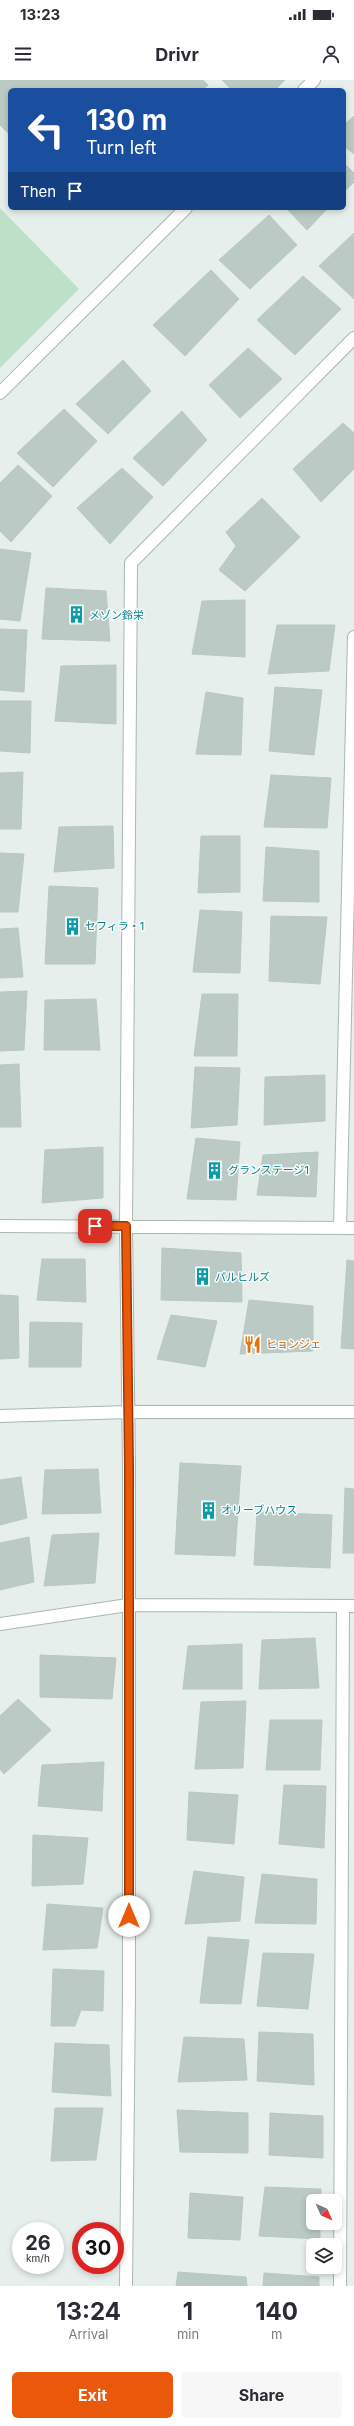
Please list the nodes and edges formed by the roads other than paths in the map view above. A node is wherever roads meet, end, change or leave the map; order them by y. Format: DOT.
graph roads {
  1 [pos="314,80"];
  2 [pos="306,88"];
  3 [pos="184,210"];
  4 [pos="354,338"];
  5 [pos="0,393"];
  6 [pos="354,637"];
  7 [pos="0,1226"];
  8 [pos="126,1226"];
  9 [pos="340,1228"];
  10 [pos="354,1228"];
  11 [pos="128,1412"];
  12 [pos="354,1412"];
  13 [pos="0,1416"];
  14 [pos="128,1605"];
  15 [pos="349,1607"];
  16 [pos="0,1624"];
  17 [pos="126,2286"];
  18 [pos="340,2286"];
  1 -- 2 [label="street"];
  3 -- 5 [label="street"];
  4 -- 8 [label="street"];
  6 -- 9 [label="street"];
  7 -- 8 [label="street"];
  8 -- 9 [label="street"];
  8 -- 11 [label="street"];
  9 -- 10 [label="street"];
  11 -- 12 [label="street"];
  11 -- 13 [label="street"];
  11 -- 14 [label="street"];
  14 -- 15 [label="street"];
  14 -- 16 [label="street"];
  14 -- 17 [label="street"];
  15 -- 18 [label="street"];
}
